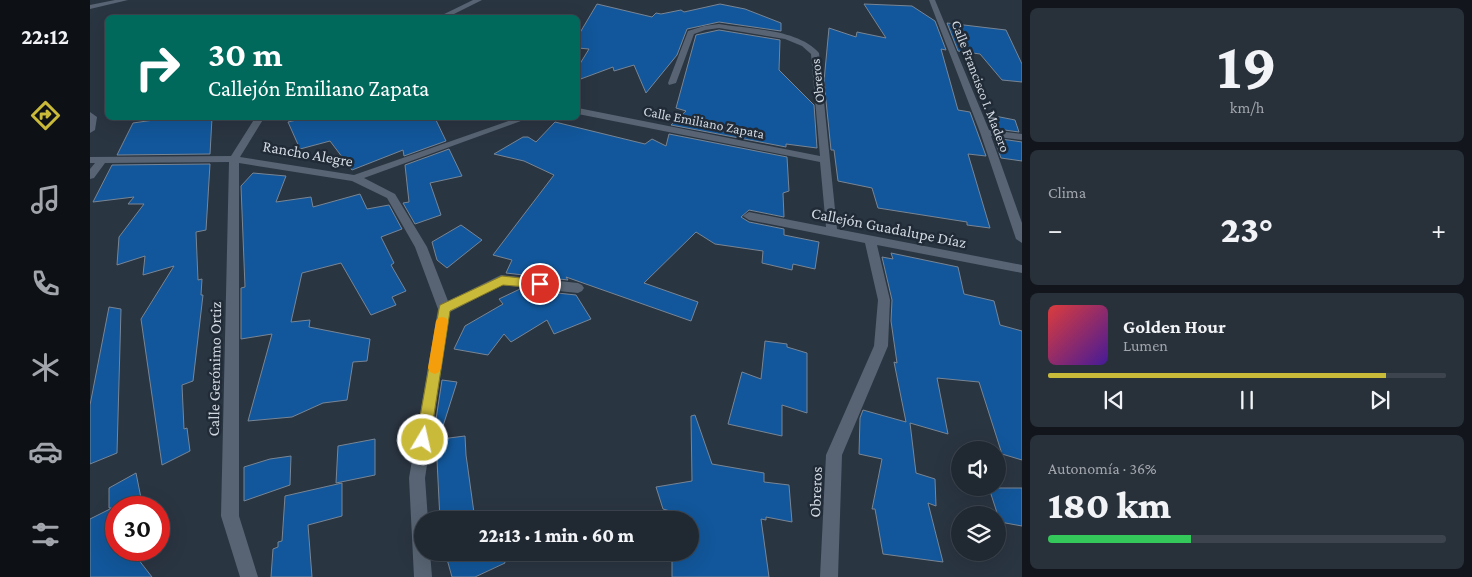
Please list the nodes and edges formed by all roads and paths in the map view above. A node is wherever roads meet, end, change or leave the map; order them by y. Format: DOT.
graph roads {
  1 [pos="125,0"];
  2 [pos="479,0"];
  3 [pos="932,0"];
  4 [pos="90,7"];
  5 [pos="446,15"];
  6 [pos="672,82"];
  7 [pos="580,111"];
  8 [pos="90,115"];
  9 [pos="258,120"];
  10 [pos="518,120"];
  11 [pos="90,130"];
  12 [pos="985,132"];
  13 [pos="1022,137"];
  14 [pos="234,159"];
  15 [pos="90,160"];
  16 [pos="102,160"];
  17 [pos="825,160"];
  18 [pos="90,176"];
  19 [pos="355,178"];
  20 [pos="749,216"];
  21 [pos="832,232"];
  22 [pos="1022,239"];
  23 [pos="870,240"];
  24 [pos="1022,269"];
  25 [pos="578,288"];
  26 [pos="444,309"];
  27 [pos="249,577"];
  28 [pos="423,577"];
  29 [pos="829,577"];
  1 -- 4 [label="street"];
  2 -- 5 [label="street"];
  3 -- 12 [label="street, Calle Francisco I. Madero"];
  6 -- 17 [label="street, Obreros"];
  7 -- 17 [label="street, Calle Emiliano Zapata"];
  8 -- 11 [label="street"];
  9 -- 14 [label="street"];
  10 -- 19 [label="street"];
  12 -- 13 [label="street"];
  12 -- 22 [label="street, Calle Francisco I. Madero"];
  14 -- 16 [label="street, Rancho Alegre"];
  14 -- 19 [label="street, Rancho Alegre"];
  14 -- 27 [label="street, Calle Gerónimo Ortiz"];
  15 -- 16 [label="street, Rancho Alegre"];
  16 -- 18 [label="street"];
  17 -- 21 [label="street, Obreros"];
  19 -- 26 [label="street, Rancho Alegre"];
  20 -- 21 [label="street, Callejón Guadalupe Díaz"];
  21 -- 23 [label="street, Callejón Guadalupe Díaz"];
  23 -- 24 [label="street, Callejón Guadalupe Díaz"];
  23 -- 29 [label="street, Obreros"];
  25 -- 26 [label="street"];
  26 -- 28 [label="street, Rancho Alegre"];
}
